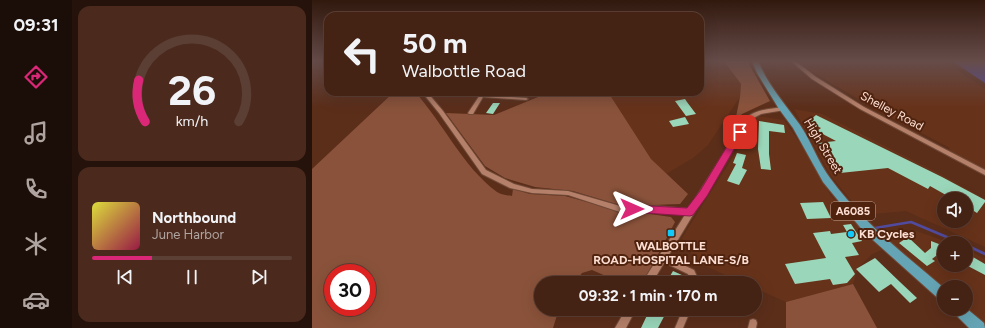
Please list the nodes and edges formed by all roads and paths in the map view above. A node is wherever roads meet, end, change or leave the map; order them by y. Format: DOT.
graph roads {
  1 [pos="762,76"];
  2 [pos="812,76"];
  3 [pos="427,96"];
  4 [pos="483,96"];
  5 [pos="501,96"];
  6 [pos="526,99"];
  7 [pos="782,109"];
  8 [pos="471,113"];
  9 [pos="985,173"];
  10 [pos="690,212"];
  11 [pos="662,258"];
  12 [pos="651,276"];
  13 [pos="693,276"];
  14 [pos="937,290"];
  15 [pos="627,316"];
  16 [pos="684,316"];
  17 [pos="966,316"];
  18 [pos="620,328"];
  19 [pos="679,328"];
  20 [pos="979,328"];
  1 -- 7 [label="main road, A6085"];
  2 -- 9 [label="street, Shelley Road"];
  3 -- 10 [label="street"];
  4 -- 8 [label="street"];
  5 -- 6 [label="street"];
  7 -- 10 [label="street"];
  7 -- 14 [label="main road, High Street / A6085"];
  10 -- 11 [label="street"];
  11 -- 12 [label="street"];
  11 -- 13 [label="street"];
  15 -- 18 [label="street"];
  16 -- 19 [label="street"];
  17 -- 20 [label="main road"];
}
